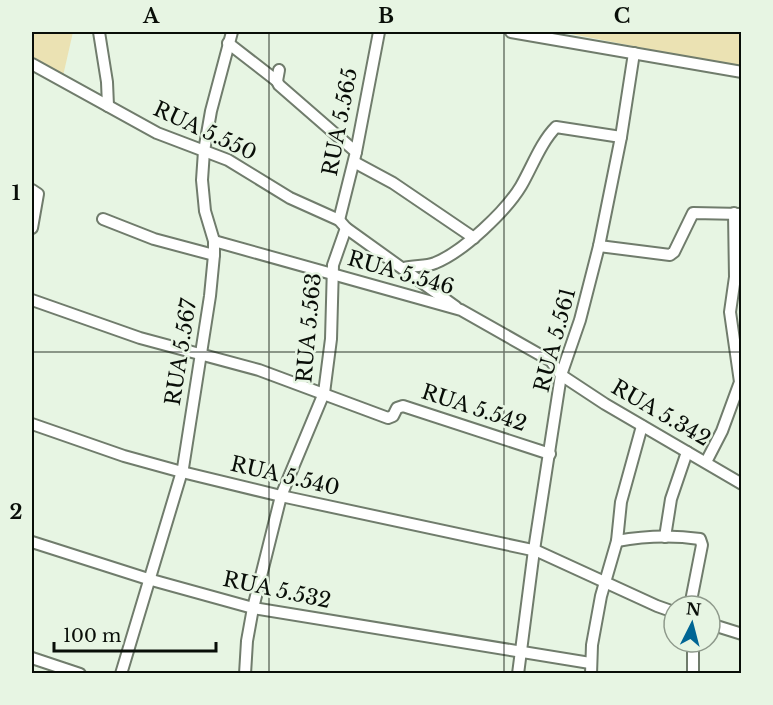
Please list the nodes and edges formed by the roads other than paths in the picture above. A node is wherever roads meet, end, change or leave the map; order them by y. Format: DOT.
graph roads {
  1 [pos="99,32"];
  2 [pos="232,32"];
  3 [pos="379,32"];
  4 [pos="511,32"];
  5 [pos="228,43"];
  6 [pos="634,53"];
  7 [pos="32,64"];
  8 [pos="279,70"];
  9 [pos="741,72"];
  10 [pos="277,81"];
  11 [pos="108,106"];
  12 [pos="621,137"];
  13 [pos="204,151"];
  14 [pos="355,157"];
  15 [pos="32,190"];
  16 [pos="738,214"];
  17 [pos="103,219"];
  18 [pos="343,224"];
  19 [pos="32,228"];
  20 [pos="474,238"];
  21 [pos="214,241"];
  22 [pos="598,246"];
  23 [pos="214,255"];
  24 [pos="404,268"];
  25 [pos="333,274"];
  26 [pos="32,300"];
  27 [pos="461,310"];
  28 [pos="200,355"];
  29 [pos="561,375"];
  30 [pos="324,393"];
  31 [pos="32,424"];
  32 [pos="642,426"];
  33 [pos="687,452"];
  34 [pos="550,454"];
  35 [pos="706,462"];
  36 [pos="182,472"];
  37 [pos="741,484"];
  38 [pos="281,496"];
  39 [pos="665,537"];
  40 [pos="617,541"];
  41 [pos="32,542"];
  42 [pos="534,550"];
  43 [pos="148,579"];
  44 [pos="607,582"];
  45 [pos="692,594"];
  46 [pos="253,608"];
  47 [pos="662,608"];
  48 [pos="722,628"];
  49 [pos="741,634"];
  50 [pos="521,651"];
  51 [pos="693,654"];
  52 [pos="32,658"];
  53 [pos="590,668"];
  54 [pos="80,674"];
  55 [pos="121,674"];
  56 [pos="245,674"];
  57 [pos="518,674"];
  58 [pos="693,674"];
  1 -- 11 [label="street"];
  2 -- 5 [label="street, RUA 5.567"];
  3 -- 14 [label="street, RUA 5.565"];
  4 -- 6 [label="street"];
  5 -- 10 [label="street"];
  5 -- 13 [label="street, RUA 5.567"];
  6 -- 9 [label="street"];
  6 -- 12 [label="street, RUA 5.561"];
  7 -- 11 [label="street, RUA 5.550"];
  8 -- 10 [label="street"];
  10 -- 14 [label="street"];
  11 -- 13 [label="street, RUA 5.550"];
  12 -- 20 [label="street"];
  12 -- 22 [label="street, RUA 5.561"];
  13 -- 18 [label="street, RUA 5.550"];
  13 -- 21 [label="street, RUA 5.567"];
  14 -- 18 [label="street, RUA 5.565"];
  14 -- 20 [label="street"];
  15 -- 19 [label="street"];
  16 -- 22 [label="street"];
  16 -- 35 [label="street"];
  17 -- 23 [label="street"];
  18 -- 24 [label="street, RUA 5.550"];
  18 -- 25 [label="street, RUA 5.563"];
  20 -- 24 [label="street"];
  21 -- 23 [label="street, RUA 5.567"];
  21 -- 25 [label="street, RUA 5.546"];
  22 -- 29 [label="street, RUA 5.561"];
  23 -- 28 [label="street, RUA 5.567"];
  24 -- 27 [label="street, RUA 5.550"];
  25 -- 27 [label="street, RUA 5.546"];
  25 -- 30 [label="street, RUA 5.563"];
  26 -- 28 [label="street"];
  27 -- 29 [label="street, RUA 5.546"];
  28 -- 30 [label="street"];
  28 -- 36 [label="street, RUA 5.567"];
  29 -- 32 [label="street, RUA 5.342"];
  29 -- 34 [label="street, RUA 5.561"];
  30 -- 34 [label="street, RUA 5.542"];
  30 -- 38 [label="street, RUA 5.563"];
  31 -- 36 [label="street, RUA 5.540"];
  32 -- 33 [label="street, RUA 5.342"];
  32 -- 40 [label="street"];
  33 -- 35 [label="street, RUA 5.342"];
  33 -- 39 [label="street"];
  34 -- 42 [label="street, RUA 5.561"];
  35 -- 37 [label="street, RUA 5.342"];
  36 -- 38 [label="street, RUA 5.540"];
  36 -- 43 [label="street, RUA 5.567"];
  38 -- 42 [label="street, RUA 5.540"];
  38 -- 46 [label="street, RUA 5.563"];
  39 -- 40 [label="street"];
  39 -- 45 [label="street"];
  40 -- 44 [label="street"];
  41 -- 43 [label="street, RUA 5.532"];
  42 -- 44 [label="street, RUA 5.540"];
  42 -- 50 [label="street, RUA 5.561"];
  43 -- 46 [label="street, RUA 5.532"];
  43 -- 55 [label="street, RUA 5.567"];
  44 -- 47 [label="street, RUA 5.540"];
  44 -- 53 [label="street"];
  46 -- 50 [label="street, RUA 5.532"];
  46 -- 56 [label="street, RUA 5.563"];
  48 -- 49 [label="street"];
  50 -- 53 [label="street, RUA 5.532"];
  50 -- 57 [label="street, RUA 5.561"];
  51 -- 58 [label="street"];
  52 -- 54 [label="street"];
}
